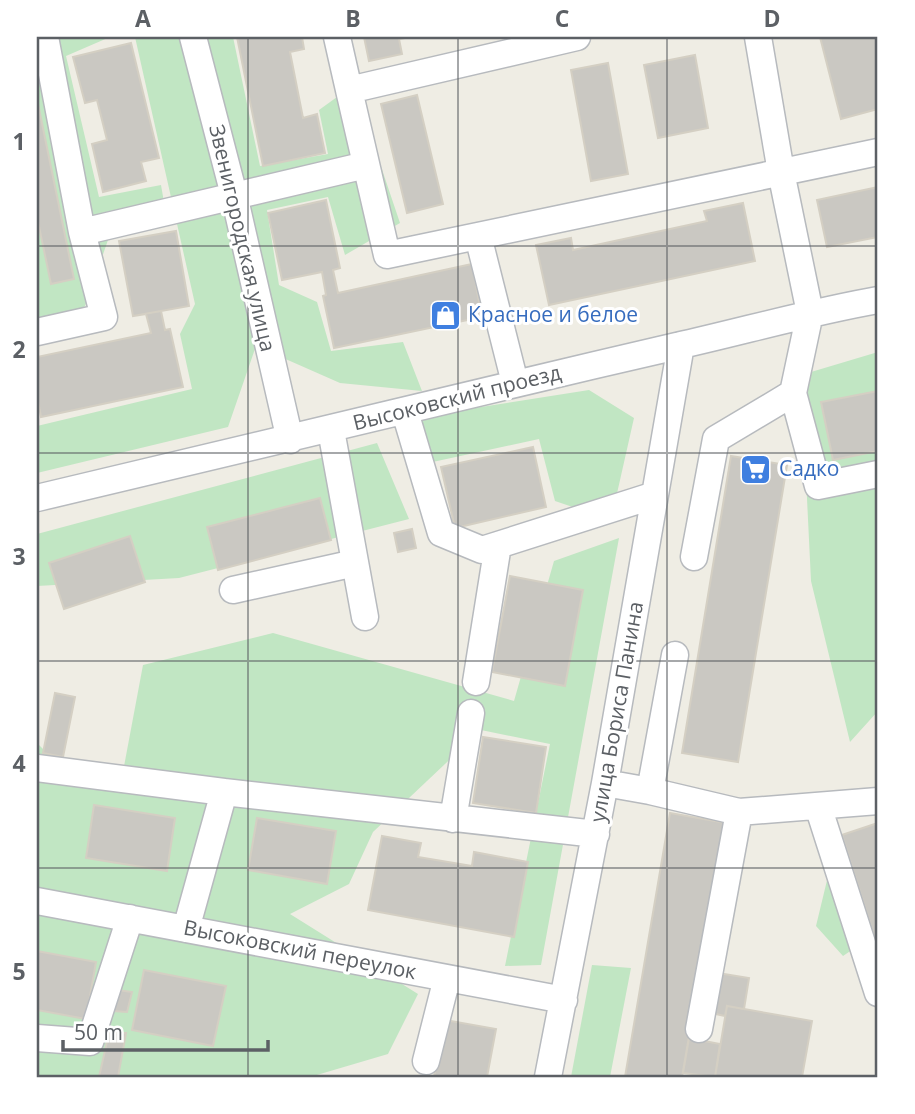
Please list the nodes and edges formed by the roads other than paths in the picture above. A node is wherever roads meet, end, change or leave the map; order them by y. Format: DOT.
graph roads {
  1 [pos="45,37"];
  2 [pos="193,37"];
  3 [pos="337,37"];
  4 [pos="577,37"];
  5 [pos="758,37"];
  6 [pos="544,40"];
  7 [pos="349,90"];
  8 [pos="878,152"];
  9 [pos="366,165"];
  10 [pos="781,172"];
  11 [pos="234,195"];
  12 [pos="82,232"];
  13 [pos="478,236"];
  14 [pos="878,300"];
  15 [pos="810,313"];
  16 [pos="37,332"];
  17 [pos="681,345"];
  18 [pos="515,383"];
  19 [pos="793,393"];
  20 [pos="405,412"];
  21 [pos="331,430"];
  22 [pos="289,440"];
  23 [pos="878,474"];
  24 [pos="655,495"];
  25 [pos="37,498"];
  26 [pos="498,545"];
  27 [pos="694,557"];
  28 [pos="355,563"];
  29 [pos="233,590"];
  30 [pos="365,617"];
  31 [pos="676,655"];
  32 [pos="476,682"];
  33 [pos="471,713"];
  34 [pos="37,768"];
  35 [pos="605,783"];
  36 [pos="650,791"];
  37 [pos="224,792"];
  38 [pos="878,801"];
  39 [pos="818,806"];
  40 [pos="739,812"];
  41 [pos="453,819"];
  42 [pos="596,834"];
  43 [pos="37,901"];
  44 [pos="130,919"];
  45 [pos="186,929"];
  46 [pos="447,978"];
  47 [pos="878,993"];
  48 [pos="564,1000"];
  49 [pos="699,1029"];
  50 [pos="37,1038"];
  51 [pos="426,1061"];
  52 [pos="548,1077"];
  1 -- 12 [label="street"];
  2 -- 11 [label="street, Звенигородская улица"];
  3 -- 7 [label="street"];
  4 -- 6 [label="street"];
  5 -- 10 [label="street"];
  6 -- 7 [label="street"];
  7 -- 9 [label="street"];
  8 -- 10 [label="street"];
  9 -- 11 [label="street"];
  9 -- 13 [label="street"];
  10 -- 13 [label="street"];
  10 -- 15 [label="street"];
  11 -- 12 [label="street"];
  11 -- 22 [label="street, Звенигородская улица"];
  12 -- 16 [label="street"];
  13 -- 18 [label="street"];
  14 -- 15 [label="street, Высоковский проезд"];
  15 -- 17 [label="street, Высоковский проезд"];
  15 -- 19 [label="street"];
  17 -- 18 [label="street, Высоковский проезд"];
  17 -- 24 [label="street, улица Бориса Панина"];
  18 -- 20 [label="street, Высоковский проезд"];
  19 -- 23 [label="street"];
  19 -- 27 [label="street"];
  20 -- 21 [label="street, Высоковский проезд"];
  20 -- 26 [label="street"];
  21 -- 22 [label="street, Высоковский проезд"];
  21 -- 28 [label="street"];
  22 -- 25 [label="street, Высоковский проезд"];
  24 -- 26 [label="street"];
  24 -- 35 [label="street, улица Бориса Панина"];
  26 -- 32 [label="street"];
  28 -- 29 [label="street"];
  28 -- 30 [label="street"];
  31 -- 36 [label="street"];
  33 -- 41 [label="street"];
  34 -- 37 [label="street"];
  35 -- 36 [label="street"];
  35 -- 42 [label="street, улица Бориса Панина"];
  36 -- 40 [label="street"];
  37 -- 41 [label="street"];
  37 -- 45 [label="street"];
  38 -- 39 [label="street"];
  39 -- 40 [label="street"];
  39 -- 47 [label="street"];
  40 -- 49 [label="street"];
  41 -- 42 [label="street"];
  42 -- 48 [label="street, улица Бориса Панина"];
  43 -- 44 [label="street, Высоковский переулок"];
  44 -- 45 [label="street, Высоковский переулок"];
  44 -- 50 [label="street"];
  45 -- 46 [label="street, Высоковский переулок"];
  46 -- 48 [label="street, Высоковский переулок"];
  46 -- 51 [label="street"];
  48 -- 52 [label="street, улица Бориса Панина"];
}
